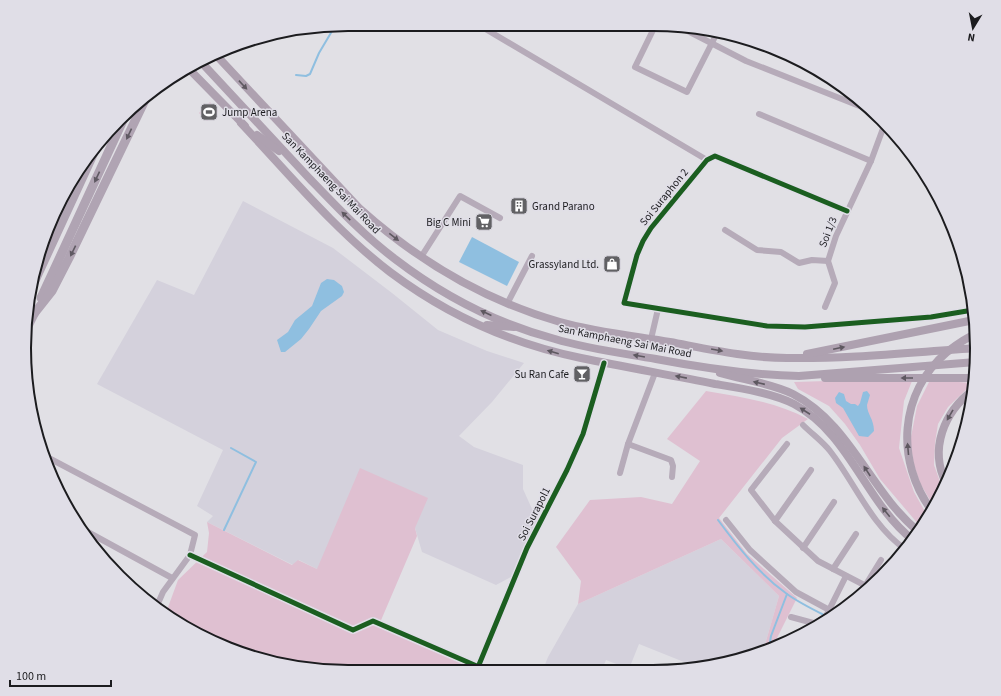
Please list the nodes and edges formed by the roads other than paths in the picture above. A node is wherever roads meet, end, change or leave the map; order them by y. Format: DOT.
graph roads {
  1 [pos="489,31"];
  2 [pos="653,31"];
  3 [pos="694,34"];
  4 [pos="715,37"];
  5 [pos="712,43"];
  6 [pos="219,59"];
  7 [pos="204,66"];
  8 [pos="192,72"];
  9 [pos="855,104"];
  10 [pos="141,108"];
  11 [pos="759,114"];
  12 [pos="241,124"];
  13 [pos="119,130"];
  14 [pos="882,130"];
  15 [pos="707,160"];
  16 [pos="871,161"];
  17 [pos="294,162"];
  18 [pos="87,169"];
  19 [pos="848,211"];
  20 [pos="500,218"];
  21 [pos="360,229"];
  22 [pos="725,230"];
  23 [pos="532,256"];
  24 [pos="421,258"];
  25 [pos="376,261"];
  26 [pos="828,261"];
  27 [pos="43,264"];
  28 [pos="507,304"];
  29 [pos="826,307"];
  30 [pos="658,309"];
  31 [pos="967,311"];
  32 [pos="33,315"];
  33 [pos="968,321"];
  34 [pos="478,325"];
  35 [pos="522,328"];
  36 [pos="970,338"];
  37 [pos="652,339"];
  38 [pos="580,346"];
  39 [pos="970,349"];
  40 [pos="787,358"];
  41 [pos="600,362"];
  42 [pos="969,362"];
  43 [pos="691,366"];
  44 [pos="655,373"];
  45 [pos="799,376"];
  46 [pos="968,378"];
  47 [pos="966,397"];
  48 [pos="803,425"];
  49 [pos="833,436"];
  50 [pos="628,444"];
  51 [pos="787,444"];
  52 [pos="824,445"];
  53 [pos="51,459"];
  54 [pos="811,470"];
  55 [pos="620,473"];
  56 [pos="943,475"];
  57 [pos="672,477"];
  58 [pos="834,502"];
  59 [pos="928,505"];
  60 [pos="726,520"];
  61 [pos="775,521"];
  62 [pos="914,528"];
  63 [pos="92,534"];
  64 [pos="856,534"];
  65 [pos="908,536"];
  66 [pos="901,545"];
  67 [pos="803,548"];
  68 [pos="190,554"];
  69 [pos="881,560"];
  70 [pos="833,569"];
  71 [pos="846,576"];
  72 [pos="873,576"];
  73 [pos="172,578"];
  74 [pos="863,585"];
  75 [pos="159,602"];
  76 [pos="830,611"];
  77 [pos="829,613"];
  78 [pos="790,617"];
  79 [pos="812,623"];
  80 [pos="467,665"];
  81 [pos="480,665"];
  1 -- 15 [label="street"];
  2 -- 5 [label="street"];
  3 -- 5 [label="street"];
  4 -- 5 [label="street"];
  5 -- 9 [label="street"];
  6 -- 24 [label="main road, San Kamphaeng Sai Mai Road, one-way"];
  7 -- 17 [label="main road, San Kamphaeng Sai Mai Road"];
  8 -- 12 [label="main road"];
  10 -- 32 [label="main road, one-way"];
  11 -- 16 [label="street"];
  12 -- 17 [label="main road"];
  12 -- 25 [label="main road"];
  13 -- 32 [label="main road, one-way"];
  14 -- 16 [label="street, Soi 1/3"];
  15 -- 19 [label="street, Soi Suraphon 2"];
  15 -- 30 [label="street, Soi Suraphon 2"];
  16 -- 19 [label="street, Soi 1/3"];
  21 -- 17 [label="main road, San Kamphaeng Sai Mai Road, one-way"];
  18 -- 27 [label="main road"];
  19 -- 26 [label="street, Soi 1/3"];
  20 -- 24 [label="street"];
  21 -- 25 [label="main road"];
  35 -- 21 [label="main road, San Kamphaeng Sai Mai Road, one-way"];
  22 -- 26 [label="street"];
  23 -- 28 [label="street"];
  24 -- 28 [label="main road, San Kamphaeng Sai Mai Road"];
  25 -- 34 [label="main road"];
  26 -- 29 [label="street, Soi 1/3"];
  28 -- 37 [label="main road, San Kamphaeng Sai Mai Road"];
  30 -- 31 [label="street"];
  30 -- 37 [label="street"];
  40 -- 33 [label="main road, one-way"];
  34 -- 35 [label="main road"];
  41 -- 34 [label="main road, one-way"];
  35 -- 38 [label="main road, San Kamphaeng Sai Mai Road"];
  59 -- 36 [label="main road, one-way"];
  37 -- 40 [label="main road, San Kamphaeng Sai Mai Road, one-way"];
  38 -- 41 [label="main road"];
  43 -- 38 [label="main road, San Kamphaeng Sai Mai Road, one-way"];
  39 -- 40 [label="main road, San Kamphaeng Sai Mai Road"];
  41 -- 44 [label="main road"];
  41 -- 81 [label="street, Soi Surapol1"];
  42 -- 45 [label="main road, San Kamphaeng Sai Mai Road"];
  43 -- 45 [label="main road, San Kamphaeng Sai Mai Road"];
  62 -- 43 [label="main road, one-way"];
  49 -- 44 [label="main road, one-way"];
  44 -- 50 [label="street"];
  46 -- 45 [label="main road, one-way"];
  47 -- 56 [label="main road, one-way"];
  48 -- 52 [label="street"];
  49 -- 52 [label="street"];
  65 -- 49 [label="main road, one-way"];
  50 -- 55 [label="street"];
  50 -- 57 [label="street"];
  51 -- 61 [label="street"];
  52 -- 66 [label="street"];
  53 -- 68 [label="street"];
  54 -- 61 [label="street"];
  58 -- 67 [label="street"];
  60 -- 77 [label="street"];
  61 -- 67 [label="street"];
  63 -- 73 [label="street"];
  64 -- 70 [label="street"];
  67 -- 70 [label="street"];
  68 -- 73 [label="street"];
  68 -- 80 [label="street"];
  69 -- 72 [label="street"];
  70 -- 71 [label="street"];
  71 -- 74 [label="street"];
  71 -- 76 [label="street"];
  73 -- 75 [label="street"];
  78 -- 79 [label="street"];
}
